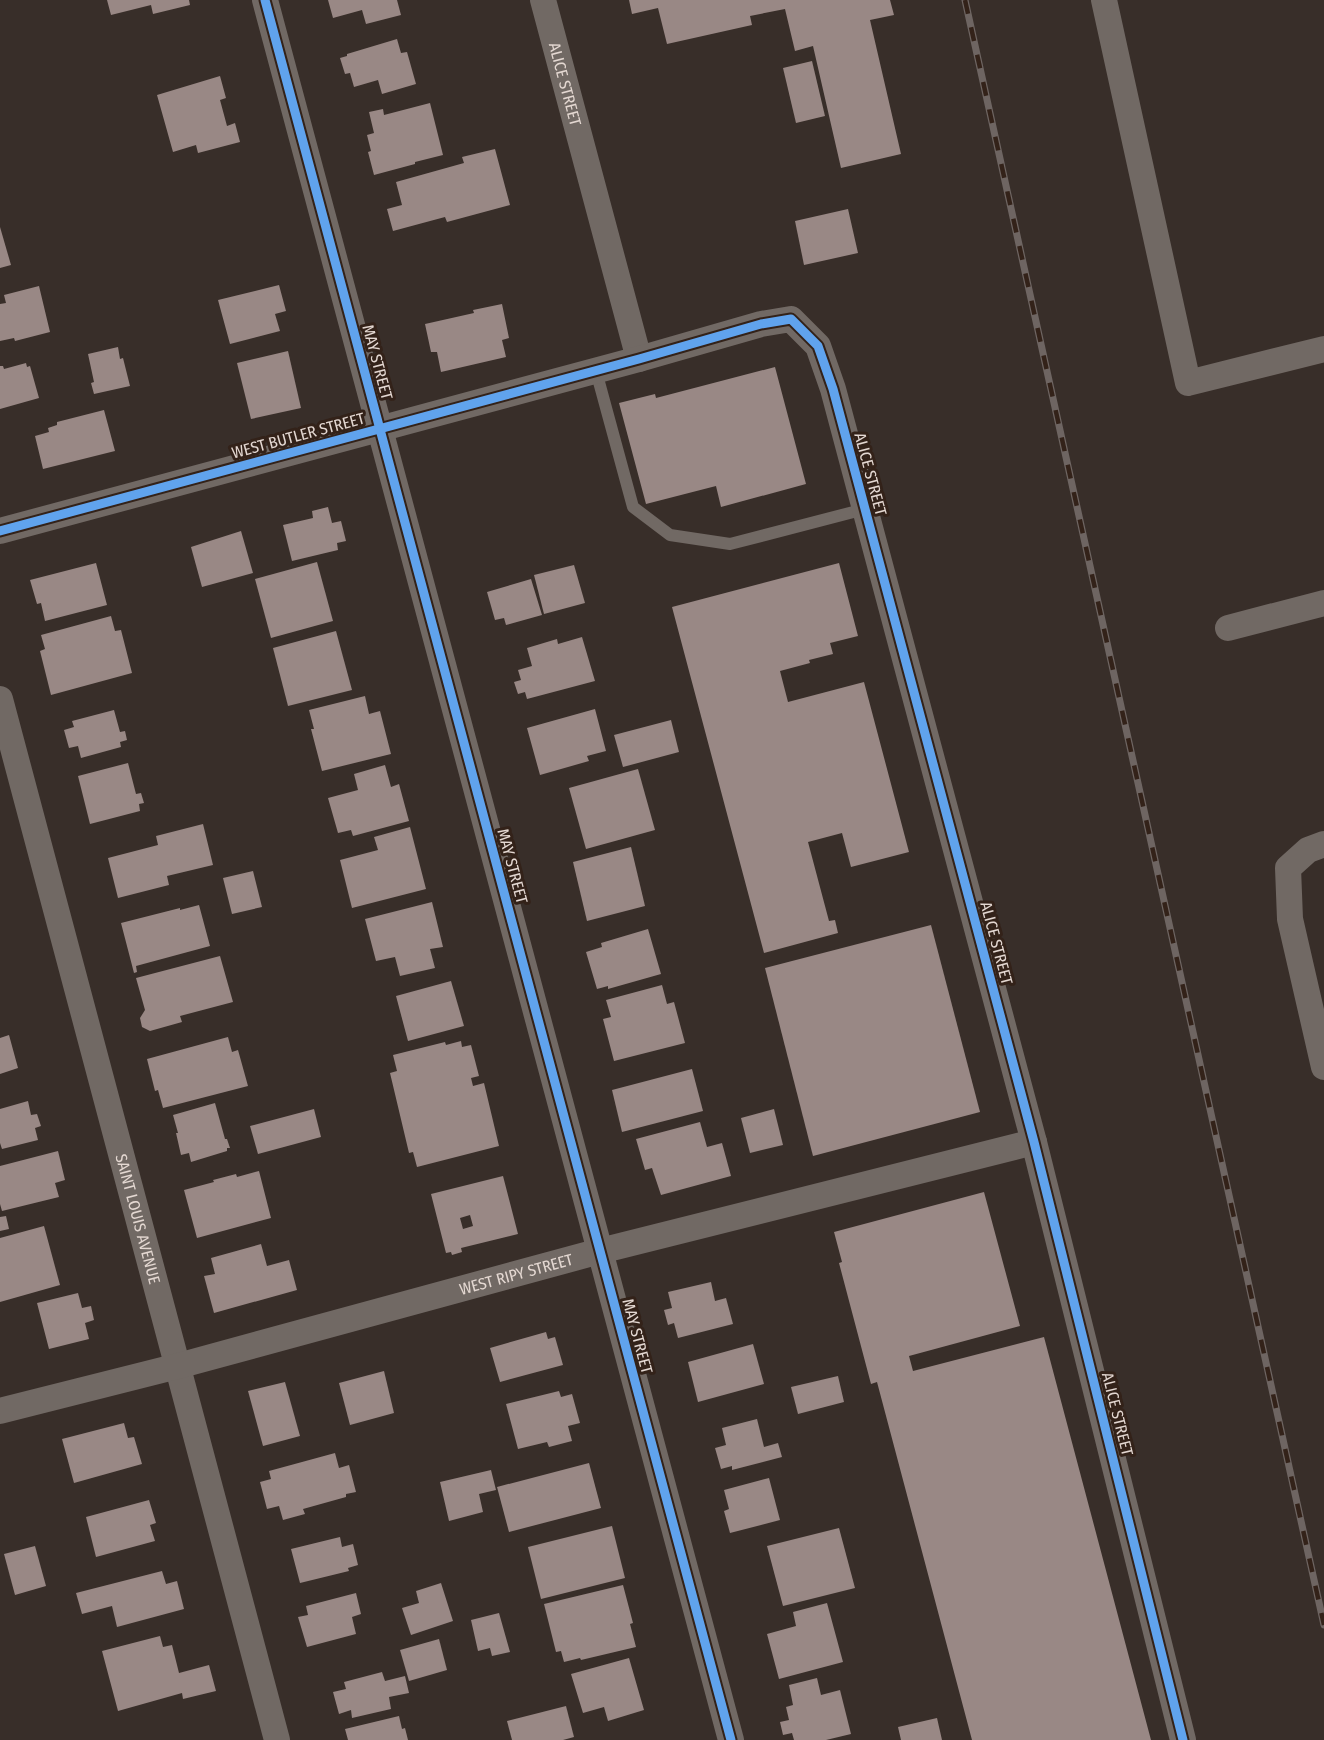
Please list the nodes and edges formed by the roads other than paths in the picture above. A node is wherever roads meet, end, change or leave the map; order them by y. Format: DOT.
graph roads {
  1 [pos="265,0"];
  2 [pos="543,0"];
  3 [pos="1104,0"];
  4 [pos="1324,350"];
  5 [pos="639,359"];
  6 [pos="596,371"];
  7 [pos="380,429"];
  8 [pos="865,509"];
  9 [pos="0,531"];
  10 [pos="1324,603"];
  11 [pos="1228,628"];
  12 [pos="0,699"];
  13 [pos="1324,844"];
  14 [pos="1324,1067"];
  15 [pos="1034,1142"];
  16 [pos="600,1251"];
  17 [pos="178,1365"];
  18 [pos="0,1411"];
  19 [pos="277,1740"];
  20 [pos="731,1740"];
  21 [pos="1183,1740"];
  1 -- 7 [label="street, MAY STREET"];
  2 -- 5 [label="street, ALICE STREET"];
  3 -- 4 [label="street"];
  5 -- 6 [label="street, WEST BUTLER STREET"];
  5 -- 8 [label="street, ALICE STREET"];
  6 -- 7 [label="street, WEST BUTLER STREET"];
  6 -- 8 [label="lane"];
  7 -- 9 [label="street, WEST BUTLER STREET"];
  7 -- 16 [label="street, MAY STREET"];
  8 -- 15 [label="street, ALICE STREET"];
  10 -- 11 [label="street"];
  12 -- 17 [label="street, SAINT LOUIS AVENUE"];
  13 -- 14 [label="street"];
  15 -- 16 [label="street, WEST RIPY STREET"];
  15 -- 21 [label="street, ALICE STREET"];
  16 -- 17 [label="street, WEST RIPY STREET"];
  16 -- 20 [label="street, MAY STREET"];
  17 -- 18 [label="street, WEST RIPY STREET"];
  17 -- 19 [label="street, SAINT LOUIS AVENUE"];
}
